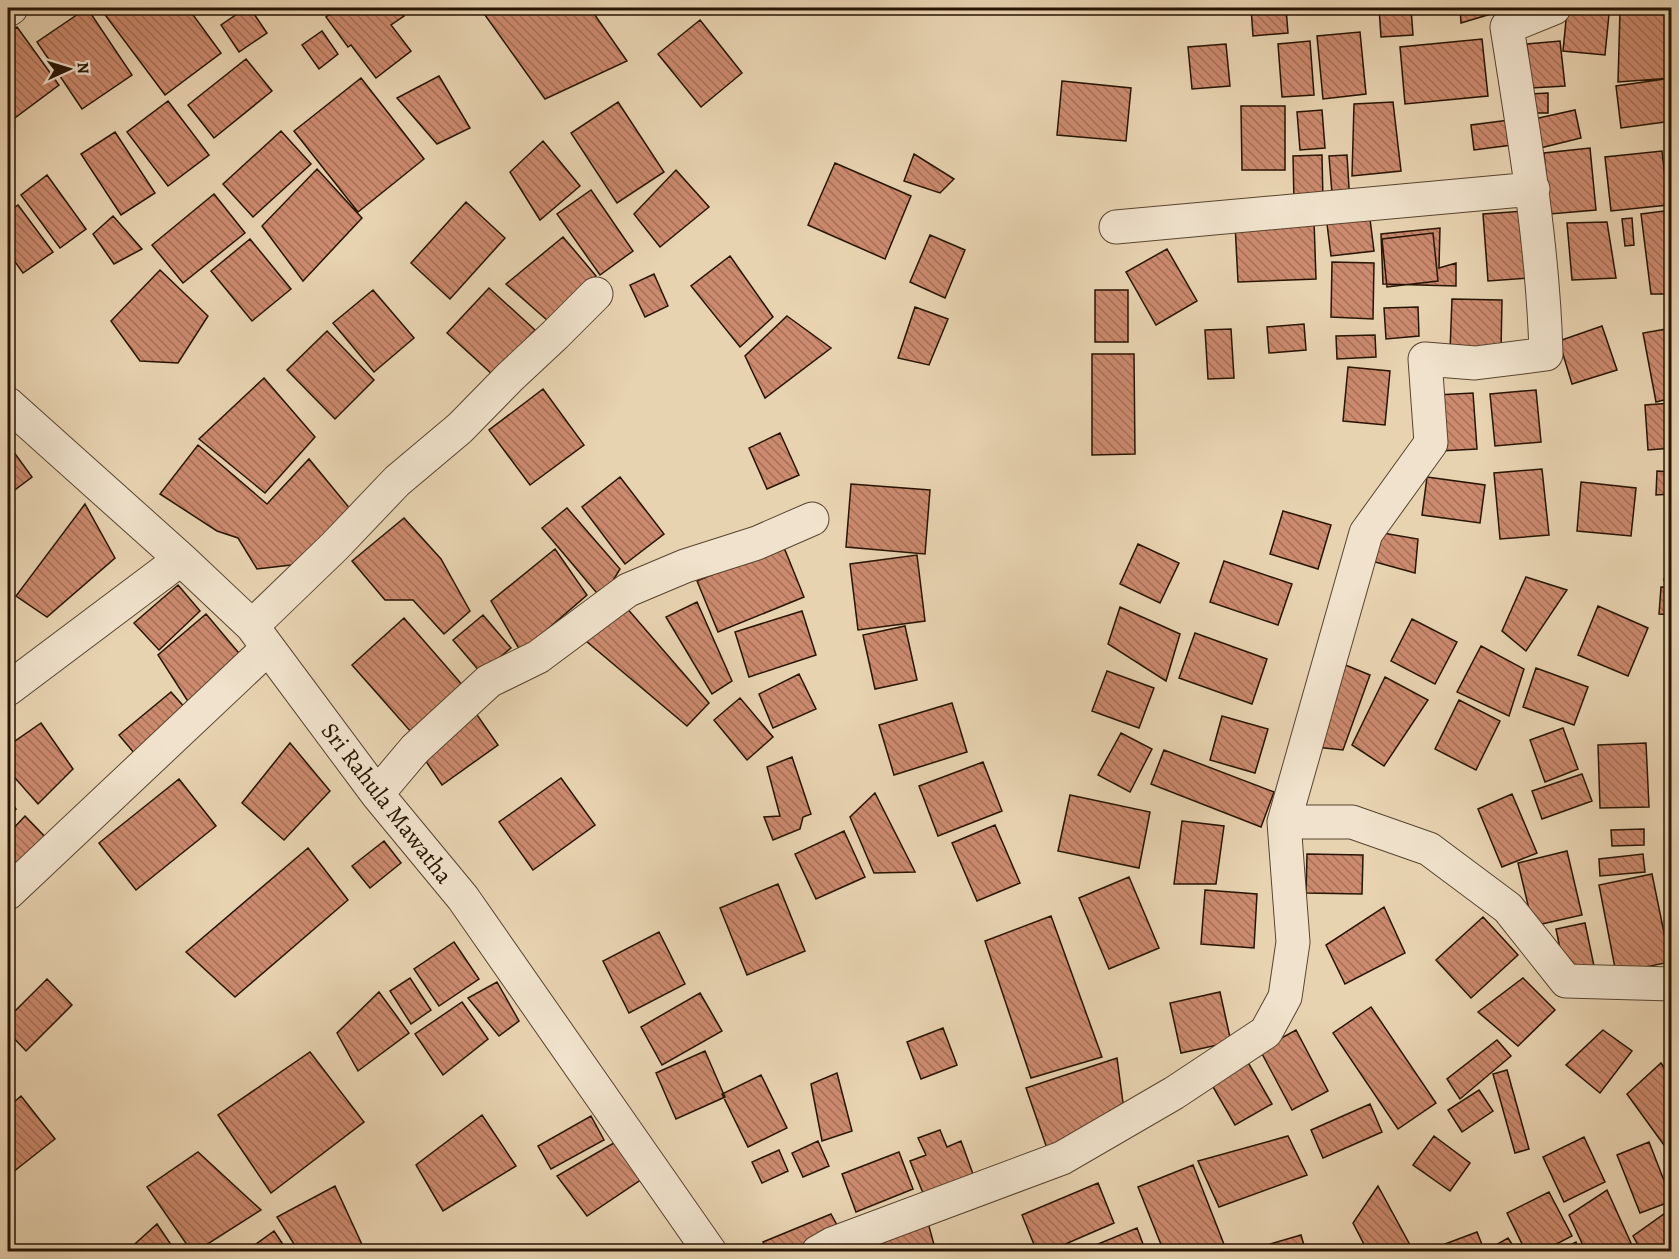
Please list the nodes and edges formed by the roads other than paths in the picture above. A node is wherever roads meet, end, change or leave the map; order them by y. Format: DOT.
graph roads {
  1 [pos="1554,8"];
  2 [pos="1533,189"];
  3 [pos="1116,227"];
  4 [pos="596,294"];
  5 [pos="8,404"];
  6 [pos="812,519"];
  7 [pos="181,559"];
  8 [pos="260,637"];
  9 [pos="8,689"];
  10 [pos="377,794"];
  11 [pos="1284,822"];
  12 [pos="8,893"];
  13 [pos="1671,984"];
  14 [pos="710,1251"];
  15 [pos="818,1251"];
  1 -- 2 [label="street"];
  2 -- 3 [label="street"];
  2 -- 11 [label="street"];
  4 -- 8 [label="street"];
  5 -- 7 [label="street, Sri Rahula Mawatha"];
  6 -- 10 [label="street"];
  7 -- 8 [label="street, Sri Rahula Mawatha"];
  7 -- 9 [label="street"];
  8 -- 10 [label="street, Sri Rahula Mawatha"];
  8 -- 12 [label="street"];
  10 -- 14 [label="street, Sri Rahula Mawatha"];
  11 -- 13 [label="street"];
  11 -- 15 [label="street"];
}
